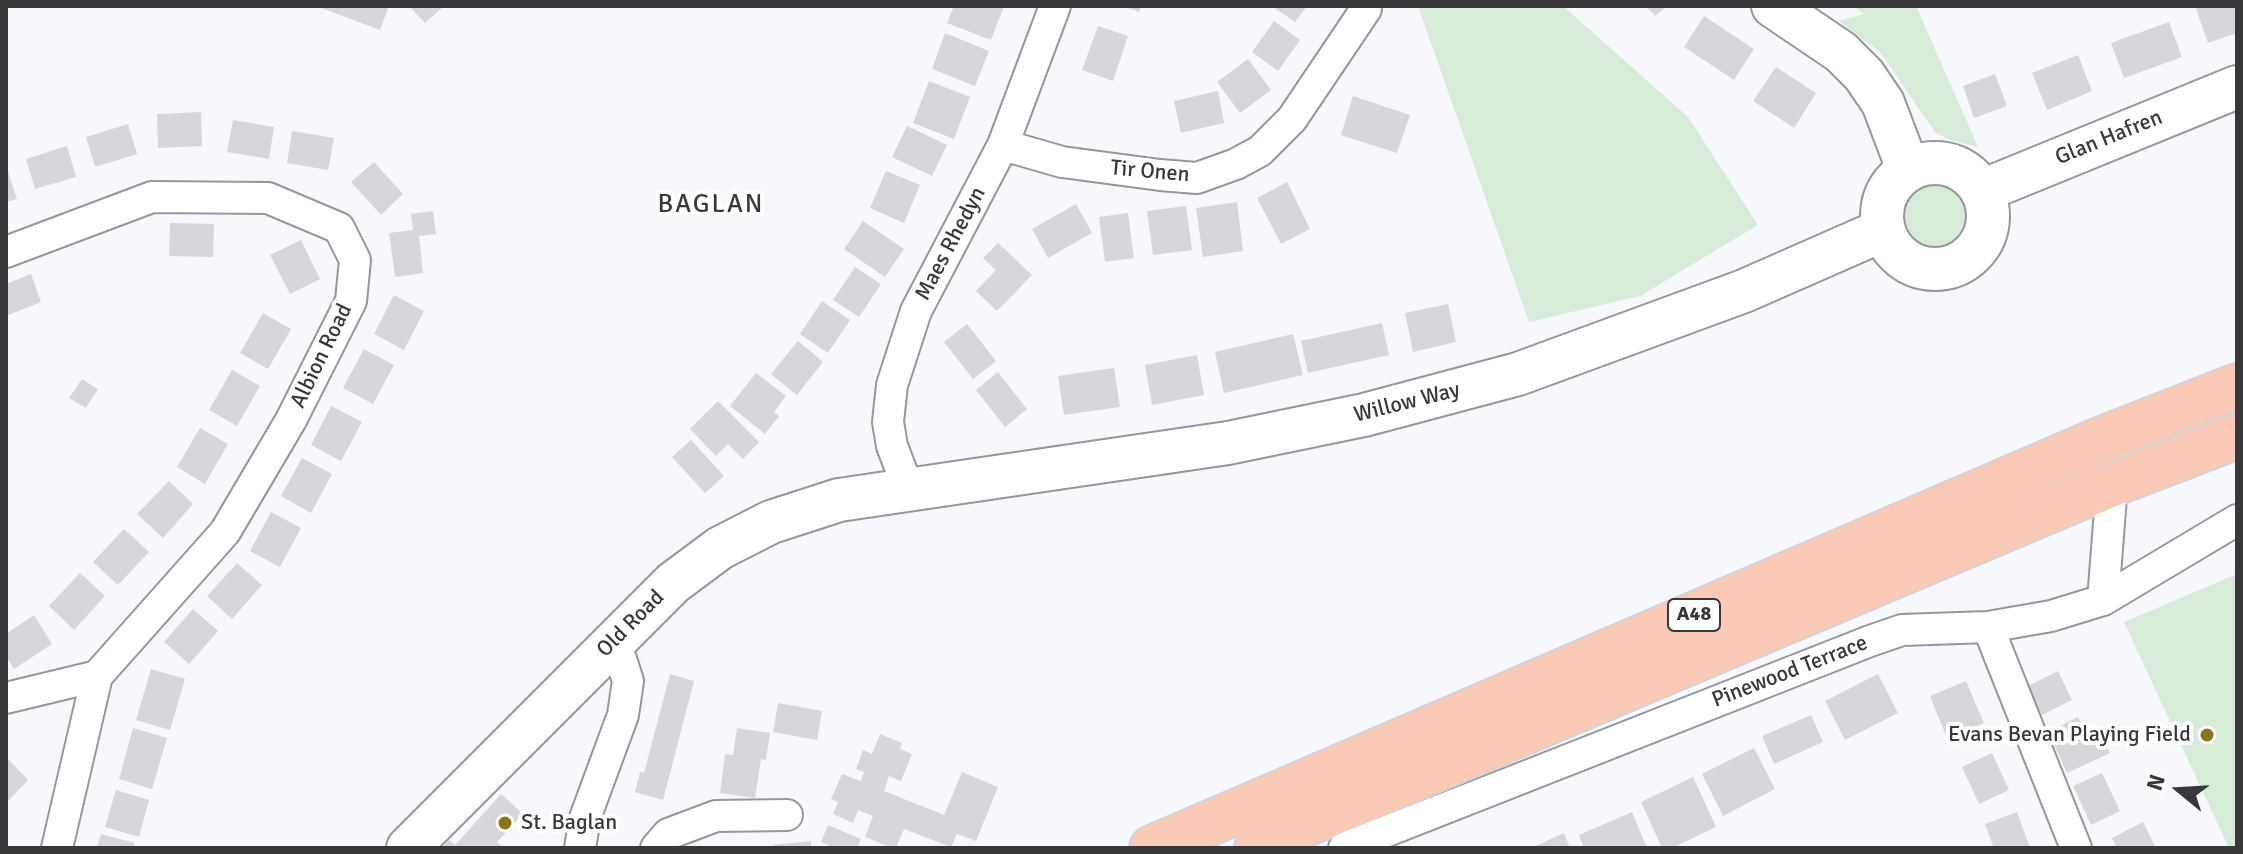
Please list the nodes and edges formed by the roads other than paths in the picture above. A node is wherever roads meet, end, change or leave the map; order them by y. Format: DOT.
graph roads {
  1 [pos="1055,6"];
  2 [pos="1773,6"];
  3 [pos="1366,9"];
  4 [pos="2237,87"];
  5 [pos="1003,145"];
  6 [pos="1908,169"];
  7 [pos="1982,191"];
  8 [pos="1883,230"];
  9 [pos="6,252"];
  10 [pos="2237,386"];
  11 [pos="2237,436"];
  12 [pos="2112,484"];
  13 [pos="908,488"];
  14 [pos="2237,520"];
  15 [pos="2103,600"];
  16 [pos="1988,627"];
  17 [pos="610,644"];
  18 [pos="97,676"];
  19 [pos="6,698"];
  20 [pos="787,815"];
  21 [pos="1316,836"];
  22 [pos="57,848"];
  23 [pos="408,848"];
  24 [pos="580,848"];
  25 [pos="656,848"];
  26 [pos="1152,848"];
  27 [pos="1257,848"];
  28 [pos="1344,848"];
  29 [pos="2076,848"];
  1 -- 5 [label="street, Maes Rhedyn"];
  2 -- 6 [label="street"];
  3 -- 5 [label="street, Tir Onen"];
  4 -- 7 [label="street, Glan Hafren"];
  5 -- 13 [label="street, Maes Rhedyn"];
  6 -- 7 [label="street"];
  6 -- 8 [label="street"];
  7 -- 8 [label="street"];
  8 -- 13 [label="street, Willow Way"];
  9 -- 18 [label="street, Albion Road"];
  10 -- 26 [label="main road, A48"];
  11 -- 12 [label="main road, A48"];
  12 -- 15 [label="street"];
  12 -- 21 [label="main road, A48"];
  13 -- 17 [label="street, Old Road"];
  14 -- 15 [label="street, Pinewood Terrace"];
  15 -- 16 [label="street, Pinewood Terrace"];
  16 -- 28 [label="street, Pinewood Terrace"];
  16 -- 29 [label="street"];
  17 -- 23 [label="street, Old Road"];
  17 -- 24 [label="street"];
  18 -- 19 [label="street"];
  18 -- 22 [label="street"];
  20 -- 25 [label="street"];
  21 -- 27 [label="main road, A48"];
}
